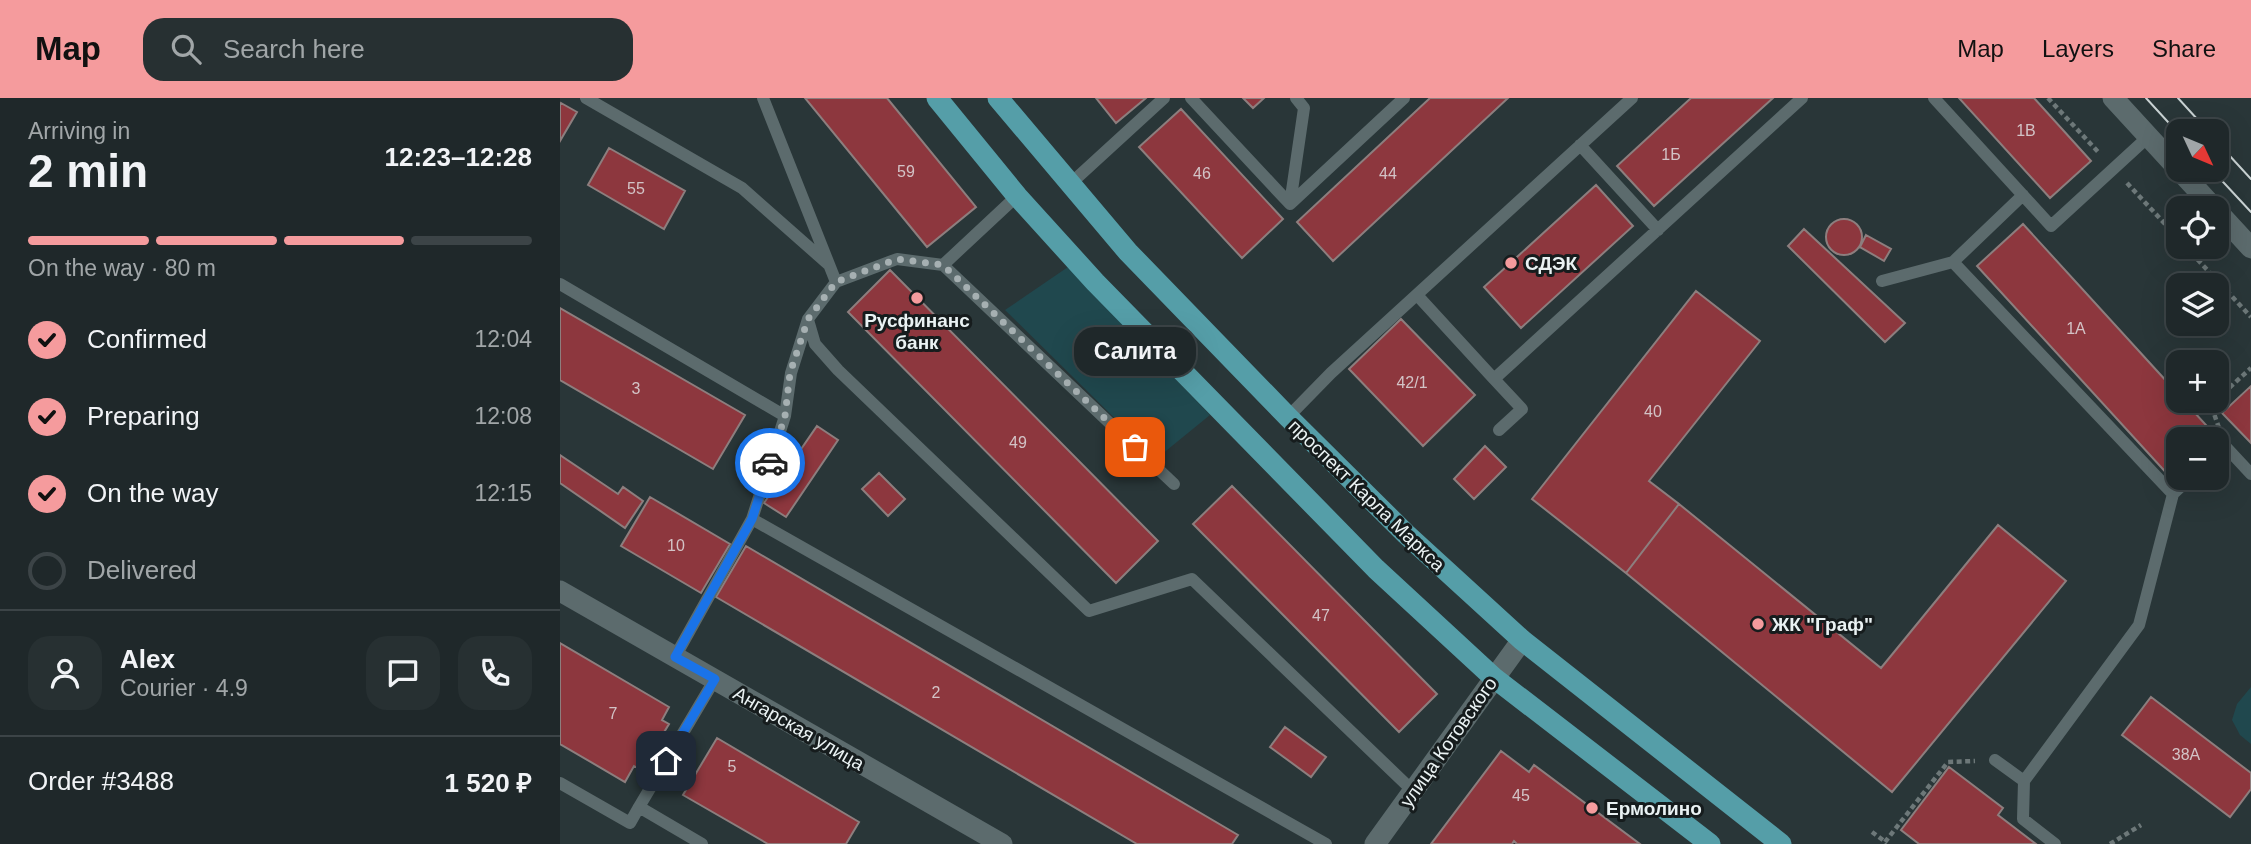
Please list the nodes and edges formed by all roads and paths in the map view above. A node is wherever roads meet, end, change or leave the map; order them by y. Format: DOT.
graph roads {
  1 [pos="586,98"];
  2 [pos="763,98"];
  3 [pos="937,98"];
  4 [pos="998,98"];
  5 [pos="1164,98"];
  6 [pos="1191,98"];
  7 [pos="1296,98"];
  8 [pos="1404,98"];
  9 [pos="1632,98"];
  10 [pos="1802,98"];
  11 [pos="1934,98"];
  12 [pos="2115,99"];
  13 [pos="2148,137"];
  14 [pos="1580,145"];
  15 [pos="1069,185"];
  16 [pos="2024,195"];
  17 [pos="1017,196"];
  18 [pos="2203,196"];
  19 [pos="1290,204"];
  20 [pos="2229,224"];
  21 [pos="1658,230"];
  22 [pos="2251,248"];
  23 [pos="2197,259"];
  24 [pos="1953,262"];
  25 [pos="828,264"];
  26 [pos="943,265"];
  27 [pos="1882,281"];
  28 [pos="836,282"];
  29 [pos="560,284"];
  30 [pos="1417,295"];
  31 [pos="2251,317"];
  32 [pos="808,319"];
  33 [pos="2251,368"];
  34 [pos="1494,379"];
  35 [pos="2229,388"];
  36 [pos="785,416"];
  37 [pos="1288,418"];
  38 [pos="1499,430"];
  39 [pos="2229,455"];
  40 [pos="2251,474"];
  41 [pos="1174,484"];
  42 [pos="2177,490"];
  43 [pos="2173,494"];
  44 [pos="752,519"];
  45 [pos="560,591"];
  46 [pos="1522,640"];
  47 [pos="675,657"];
  48 [pos="1493,677"];
  49 [pos="715,679"];
  50 [pos="1995,760"];
  51 [pos="2024,781"];
  52 [pos="560,783"];
  53 [pos="1413,791"];
  54 [pos="639,807"];
  55 [pos="2141,825"];
  56 [pos="1872,832"];
  57 [pos="1886,843"];
  58 [pos="702,844"];
  59 [pos="1002,844"];
  60 [pos="1326,844"];
  61 [pos="1375,844"];
  62 [pos="1710,844"];
  63 [pos="1782,844"];
  64 [pos="2055,844"];
  65 [pos="2110,844"];
  1 -- 25 [label="lane"];
  2 -- 25 [label="lane"];
  3 -- 17 [label="main road"];
  4 -- 15 [label="main road, проспект Карла Маркса"];
  5 -- 15 [label="lane"];
  6 -- 19 [label="lane"];
  7 -- 19 [label="lane"];
  8 -- 19 [label="lane"];
  9 -- 14 [label="lane"];
  10 -- 21 [label="lane"];
  11 -- 16 [label="lane"];
  12 -- 13 [label="street"];
  13 -- 16 [label="lane"];
  13 -- 18 [label="street"];
  14 -- 21 [label="lane"];
  14 -- 30 [label="lane"];
  15 -- 37 [label="main road, проспект Карла Маркса"];
  16 -- 24 [label="lane"];
  17 -- 26 [label="lane"];
  17 -- 48 [label="main road"];
  20 -- 22 [label="street"];
  21 -- 34 [label="lane"];
  23 -- 31 [label="path"];
  24 -- 27 [label="lane"];
  24 -- 43 [label="lane"];
  25 -- 28 [label="lane"];
  26 -- 28 [label="lane"];
  26 -- 41 [label="lane"];
  28 -- 32 [label="lane"];
  29 -- 36 [label="lane"];
  30 -- 34 [label="lane"];
  30 -- 37 [label="lane"];
  32 -- 36 [label="lane"];
  32 -- 53 [label="lane"];
  33 -- 35 [label="path"];
  34 -- 38 [label="lane"];
  36 -- 44 [label="lane"];
  37 -- 46 [label="main road, проспект Карла Маркса"];
  39 -- 40 [label="lane"];
  42 -- 43 [label="lane"];
  43 -- 51 [label="lane"];
  44 -- 47 [label="lane"];
  44 -- 60 [label="lane"];
  45 -- 47 [label="street, Ангарская улица"];
  46 -- 48 [label="street, улица Котовского"];
  46 -- 63 [label="main road, проспект Карла Маркса"];
  47 -- 49 [label="street, Ангарская улица"];
  48 -- 53 [label="street, улица Котовского"];
  48 -- 62 [label="main road"];
  49 -- 54 [label="lane"];
  49 -- 59 [label="street, Ангарская улица"];
  50 -- 51 [label="lane"];
  50 -- 57 [label="path"];
  51 -- 64 [label="lane"];
  52 -- 54 [label="lane"];
  53 -- 61 [label="street, улица Котовского"];
  54 -- 58 [label="lane"];
  55 -- 65 [label="path"];
  56 -- 57 [label="path"];
}
